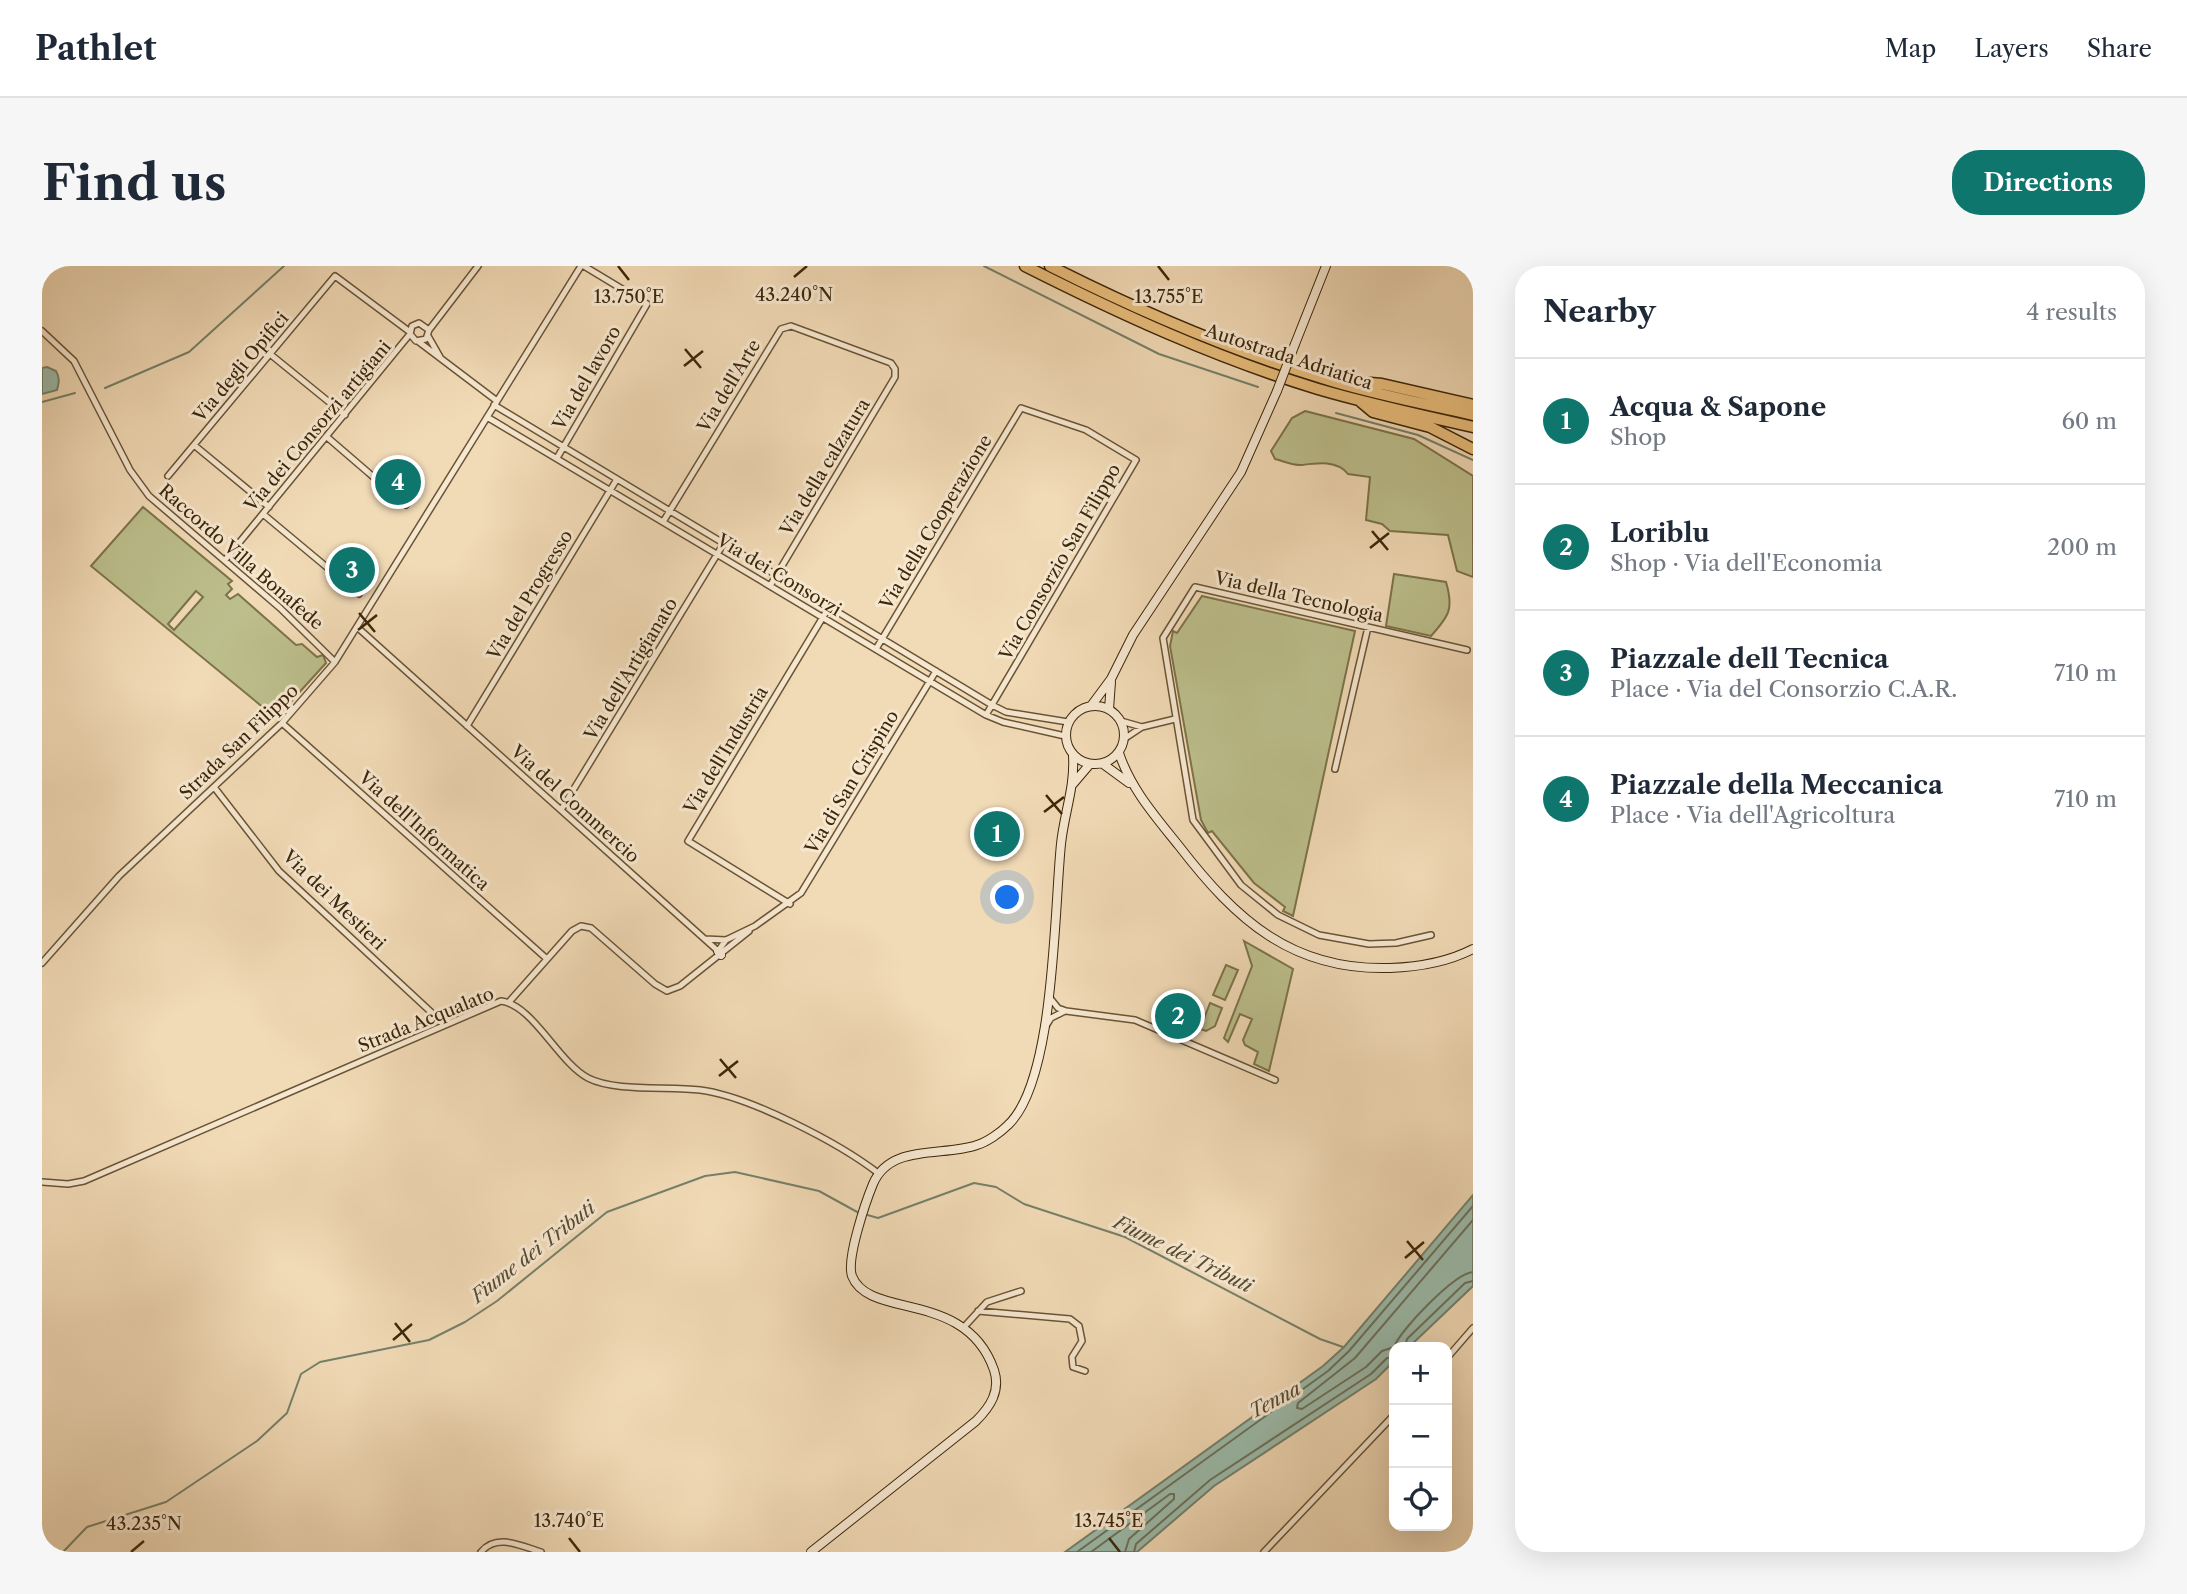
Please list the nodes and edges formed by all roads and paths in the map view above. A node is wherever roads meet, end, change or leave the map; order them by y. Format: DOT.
graph roads {
  1 [pos="478,266"];
  2 [pos="582,266"];
  3 [pos="1025,266"];
  4 [pos="1049,266"];
  5 [pos="1326,266"];
  6 [pos="335,276"];
  7 [pos="400,324"];
  8 [pos="415,324"];
  9 [pos="429,329"];
  10 [pos="42,331"];
  11 [pos="413,337"];
  12 [pos="270,354"];
  13 [pos="444,362"];
  14 [pos="891,363"];
  15 [pos="1323,379"];
  16 [pos="1359,400"];
  17 [pos="496,403"];
  18 [pos="1473,405"];
  19 [pos="1021,408"];
  20 [pos="345,415"];
  21 [pos="1473,415"];
  22 [pos="487,416"];
  23 [pos="1473,427"];
  24 [pos="327,437"];
  25 [pos="194,445"];
  26 [pos="563,447"];
  27 [pos="1473,449"];
  28 [pos="556,458"];
  29 [pos="168,475"];
  30 [pos="617,479"];
  31 [pos="610,490"];
  32 [pos="407,505"];
  33 [pos="269,507"];
  34 [pos="670,511"];
  35 [pos="263,514"];
  36 [pos="663,522"];
  37 [pos="724,543"];
  38 [pos="717,554"];
  39 [pos="225,561"];
  40 [pos="776,575"];
  41 [pos="770,586"];
  42 [pos="359,594"];
  43 [pos="829,607"];
  44 [pos="823,617"];
  45 [pos="357,627"];
  46 [pos="1367,628"];
  47 [pos="882,639"];
  48 [pos="876,649"];
  49 [pos="1466,650"];
  50 [pos="335,662"];
  51 [pos="936,671"];
  52 [pos="1111,679"];
  53 [pos="930,681"];
  54 [pos="992,705"];
  55 [pos="1091,706"];
  56 [pos="1109,709"];
  57 [pos="986,715"];
  58 [pos="1175,719"];
  59 [pos="1121,721"];
  60 [pos="1068,722"];
  61 [pos="282,723"];
  62 [pos="467,726"];
  63 [pos="1142,727"];
  64 [pos="1065,736"];
  65 [pos="1124,739"];
  66 [pos="1119,753"];
  67 [pos="1073,756"];
  68 [pos="1090,764"];
  69 [pos="1103,764"];
  70 [pos="1335,769"];
  71 [pos="1073,784"];
  72 [pos="1132,785"];
  73 [pos="214,787"];
  74 [pos="561,810"];
  75 [pos="790,904"];
  76 [pos="755,926"];
  77 [pos="1431,936"];
  78 [pos="705,939"];
  79 [pos="726,940"];
  80 [pos="1473,950"];
  81 [pos="719,953"];
  82 [pos="547,959"];
  83 [pos="42,964"];
  84 [pos="1048,992"];
  85 [pos="509,1002"];
  86 [pos="1057,1011"];
  87 [pos="1046,1015"];
  88 [pos="445,1025"];
  89 [pos="1045,1029"];
  90 [pos="1275,1080"];
  91 [pos="878,1173"];
  92 [pos="42,1182"];
  93 [pos="1021,1291"];
  94 [pos="978,1311"];
  95 [pos="964,1326"];
  96 [pos="1473,1328"];
  97 [pos="1452,1352"];
  98 [pos="1085,1371"];
  99 [pos="1389,1420"];
  100 [pos="481,1552"];
  101 [pos="541,1552"];
  102 [pos="810,1552"];
  103 [pos="1264,1552"];
  1 -- 9 [label="street, Via dei Consorzi artigiani"];
  2 -- 17 [label="street, Strada San Filippo"];
  2 -- 26 [label="street, Via del lavoro"];
  3 -- 16 [label="highway, Autostrada Adriatica"];
  4 -- 15 [label="highway, Autostrada Adriatica"];
  5 -- 52 [label="main road, bridge"];
  6 -- 7 [label="street, Via dei Consorzi"];
  6 -- 12 [label="street, Via degli Opifici"];
  7 -- 8 [label="street"];
  7 -- 11 [label="street, Via dei Consorzi"];
  8 -- 9 [label="street"];
  8 -- 11 [label="street, Via dei Consorzi artigiani"];
  9 -- 11 [label="street, Via dei Consorzi artigiani"];
  9 -- 13 [label="street"];
  10 -- 39 [label="street, Raccordo Villa Bonafede"];
  11 -- 13 [label="street, Via dei Consorzi"];
  11 -- 20 [label="street, Via dei Consorzi artigiani"];
  12 -- 20 [label="street"];
  12 -- 25 [label="street, Via degli Opifici"];
  13 -- 17 [label="street, Via dei Consorzi"];
  14 -- 34 [label="street, Via dell'Arte"];
  14 -- 40 [label="street, Via della calzatura"];
  15 -- 18 [label="highway"];
  15 -- 21 [label="highway, Autostrada Adriatica"];
  16 -- 23 [label="highway, Autostrada Adriatica"];
  16 -- 27 [label="highway"];
  17 -- 22 [label="street, Strada San Filippo"];
  17 -- 26 [label="street, Via dei Consorzi"];
  19 -- 47 [label="street, Via della Cooperazione"];
  19 -- 54 [label="street, Via Consorzio San Filippo"];
  20 -- 24 [label="street, Via dei Consorzi artigiani"];
  22 -- 28 [label="street, Via dei Consorzi"];
  22 -- 45 [label="street, Strada San Filippo"];
  24 -- 32 [label="street"];
  24 -- 33 [label="street, Via dei Consorzi artigiani"];
  25 -- 29 [label="street, Via degli Opifici"];
  25 -- 33 [label="street"];
  26 -- 28 [label="street, Via del lavoro"];
  26 -- 30 [label="street, Via dei Consorzi"];
  28 -- 31 [label="street, Via dei Consorzi"];
  30 -- 31 [label="street, Via del Progresso"];
  30 -- 34 [label="street, Via dei Consorzi"];
  31 -- 36 [label="street, Via dei Consorzi"];
  31 -- 62 [label="street, Via del Progresso"];
  33 -- 35 [label="street, Via dei Consorzi artigiani"];
  34 -- 36 [label="street, Via dell'Arte"];
  34 -- 37 [label="street, Via dei Consorzi"];
  35 -- 39 [label="street, Via dei Consorzi artigiani"];
  35 -- 42 [label="street"];
  36 -- 38 [label="street, Via dei Consorzi"];
  37 -- 38 [label="street, Via dell'Artigianato"];
  37 -- 40 [label="street, Via dei Consorzi"];
  38 -- 41 [label="street, Via dei Consorzi"];
  38 -- 74 [label="street, Via dell'Artigianato"];
  39 -- 50 [label="street, Raccordo Villa Bonafede"];
  40 -- 41 [label="street, Via della calzatura"];
  40 -- 43 [label="street, Via dei Consorzi"];
  41 -- 44 [label="street, Via dei Consorzi"];
  43 -- 44 [label="street, Via dell'Industria"];
  43 -- 47 [label="street, Via dei Consorzi"];
  44 -- 48 [label="street, Via dei Consorzi"];
  44 -- 75 [label="street, Via dell'Industria"];
  45 -- 50 [label="street, Strada San Filippo"];
  45 -- 62 [label="street, Via del Commercio"];
  46 -- 49 [label="street, Via della Tecnologia"];
  46 -- 58 [label="street, Via della Tecnologia"];
  46 -- 70 [label="street"];
  47 -- 48 [label="street, Via della Cooperazione"];
  47 -- 51 [label="street, Via dei Consorzi"];
  48 -- 53 [label="street, Via dei Consorzi"];
  50 -- 61 [label="street, Strada San Filippo"];
  51 -- 53 [label="street, Via di San Crispino"];
  51 -- 54 [label="street, Via dei Consorzi"];
  52 -- 55 [label="main road"];
  52 -- 56 [label="main road"];
  53 -- 57 [label="street, Via dei Consorzi"];
  53 -- 75 [label="street, Via di San Crispino"];
  54 -- 57 [label="street, Via Consorzio San Filippo"];
  54 -- 60 [label="street, Via dei Consorzi"];
  55 -- 56 [label="main road"];
  55 -- 60 [label="main road"];
  56 -- 59 [label="main road"];
  57 -- 64 [label="street, Via dei Consorzi"];
  58 -- 63 [label="street"];
  58 -- 77 [label="street, Via della Tecnologia"];
  59 -- 63 [label="street"];
  59 -- 65 [label="main road"];
  60 -- 64 [label="main road"];
  61 -- 73 [label="street, Strada San Filippo"];
  61 -- 82 [label="street, Via dell'Informatica"];
  62 -- 74 [label="street, Via del Commercio"];
  63 -- 65 [label="street"];
  64 -- 67 [label="main road"];
  65 -- 66 [label="main road"];
  66 -- 69 [label="main road"];
  66 -- 72 [label="main road"];
  67 -- 68 [label="main road"];
  67 -- 71 [label="main road"];
  68 -- 69 [label="main road"];
  68 -- 71 [label="main road"];
  69 -- 72 [label="main road"];
  71 -- 84 [label="main road"];
  72 -- 80 [label="main road"];
  73 -- 83 [label="street, Strada San Filippo"];
  73 -- 88 [label="street, Via dei Mestieri"];
  74 -- 78 [label="street, Via del Commercio"];
  75 -- 76 [label="street"];
  76 -- 79 [label="street"];
  76 -- 81 [label="street"];
  78 -- 79 [label="street"];
  78 -- 81 [label="street, Via del Commercio"];
  79 -- 81 [label="street"];
  81 -- 82 [label="street"];
  82 -- 85 [label="street"];
  84 -- 86 [label="street"];
  84 -- 87 [label="main road"];
  85 -- 88 [label="street, Strada Acqualato"];
  85 -- 91 [label="street, Strada Acqualato"];
  86 -- 87 [label="street"];
  86 -- 89 [label="street"];
  86 -- 90 [label="street"];
  87 -- 89 [label="main road"];
  88 -- 92 [label="street, Strada Acqualato"];
  89 -- 91 [label="main road"];
  91 -- 95 [label="main road"];
  93 -- 94 [label="street"];
  94 -- 95 [label="street"];
  94 -- 98 [label="street"];
  95 -- 102 [label="main road"];
  96 -- 97 [label="street"];
  99 -- 103 [label="street"];
  100 -- 101 [label="street"];
}
